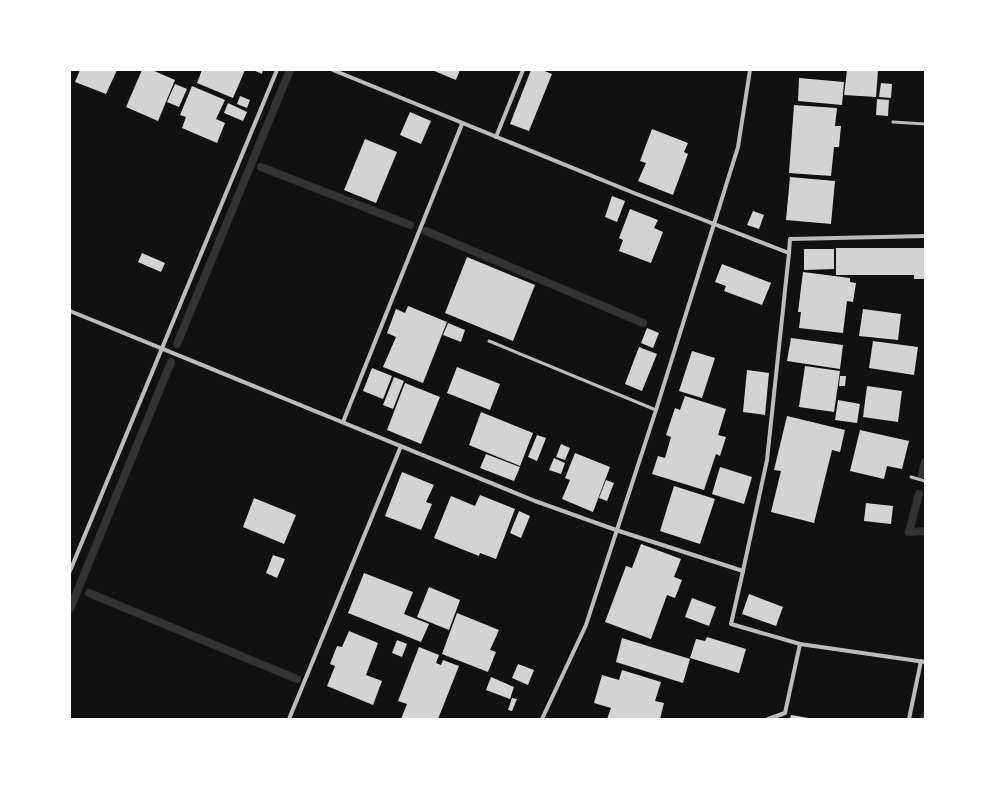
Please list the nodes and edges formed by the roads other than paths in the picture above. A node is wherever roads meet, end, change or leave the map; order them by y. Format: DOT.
graph roads {
  1 [pos="277,70"];
  2 [pos="332,70"];
  3 [pos="523,70"];
  4 [pos="750,70"];
  5 [pos="893,122"];
  6 [pos="462,124"];
  7 [pos="925,124"];
  8 [pos="496,137"];
  9 [pos="715,225"];
  10 [pos="925,236"];
  11 [pos="789,253"];
  12 [pos="70,311"];
  13 [pos="489,341"];
  14 [pos="162,348"];
  15 [pos="656,410"];
  16 [pos="343,422"];
  17 [pos="401,446"];
  18 [pos="911,477"];
  19 [pos="925,481"];
  20 [pos="616,530"];
  21 [pos="70,570"];
  22 [pos="742,571"];
  23 [pos="800,644"];
  24 [pos="923,662"];
  25 [pos="289,719"];
  26 [pos="542,719"];
  27 [pos="768,719"];
  28 [pos="909,719"];
  1 -- 14 [label="street"];
  2 -- 6 [label="street"];
  3 -- 8 [label="street"];
  4 -- 9 [label="street"];
  5 -- 7 [label="lane"];
  6 -- 8 [label="street"];
  6 -- 16 [label="street"];
  8 -- 9 [label="street"];
  9 -- 11 [label="street"];
  9 -- 15 [label="street"];
  10 -- 11 [label="street"];
  11 -- 22 [label="street"];
  12 -- 14 [label="street"];
  13 -- 15 [label="lane"];
  14 -- 16 [label="street"];
  14 -- 21 [label="street"];
  15 -- 20 [label="street"];
  16 -- 17 [label="street"];
  17 -- 20 [label="street"];
  17 -- 25 [label="street"];
  18 -- 19 [label="lane"];
  20 -- 22 [label="street"];
  20 -- 26 [label="street"];
  22 -- 23 [label="street"];
  23 -- 24 [label="street"];
  23 -- 27 [label="street"];
  24 -- 28 [label="street"];
}
